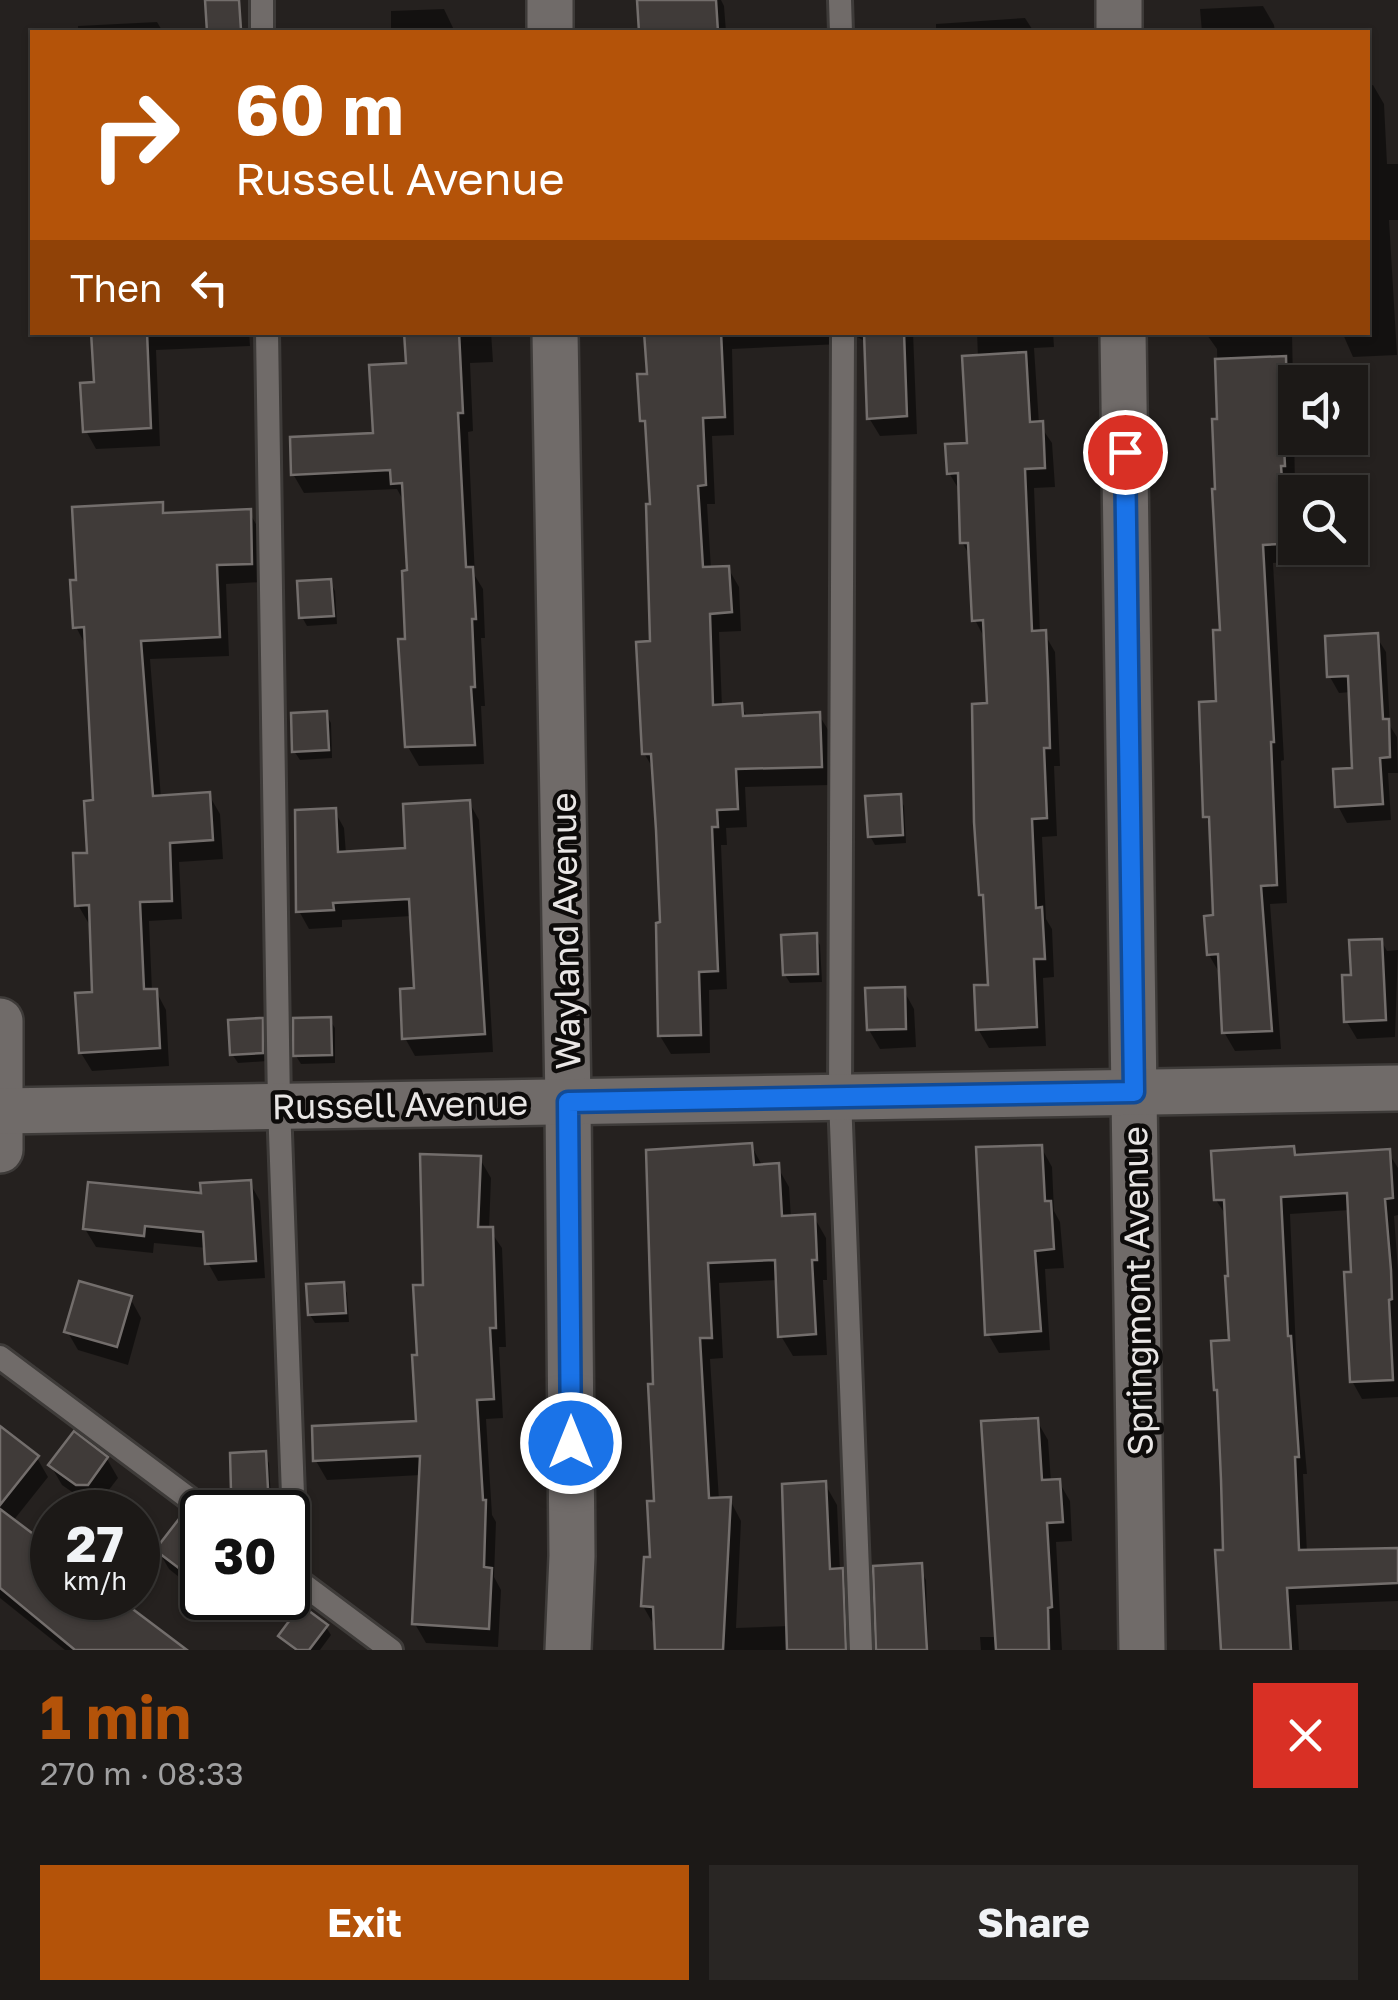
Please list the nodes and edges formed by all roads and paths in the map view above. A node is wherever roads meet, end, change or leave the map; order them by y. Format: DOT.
graph roads {
  1 [pos="262,0"];
  2 [pos="550,0"];
  3 [pos="840,0"];
  4 [pos="1119,0"];
  5 [pos="262,30"];
  6 [pos="550,30"];
  7 [pos="840,30"];
  8 [pos="1120,30"];
  9 [pos="267,335"];
  10 [pos="555,335"];
  11 [pos="843,335"];
  12 [pos="1124,335"];
  13 [pos="0,1021"];
  14 [pos="1398,1088"];
  15 [pos="1134,1092"];
  16 [pos="840,1098"];
  17 [pos="568,1102"];
  18 [pos="279,1105"];
  19 [pos="1,1131"];
  20 [pos="0,1357"];
  21 [pos="290,1490"];
  22 [pos="180,1492"];
  23 [pos="310,1590"];
  24 [pos="390,1650"];
  25 [pos="568,1650"];
  26 [pos="861,1650"];
  27 [pos="1142,1650"];
  1 -- 5 [label="lane"];
  2 -- 6 [label="street"];
  3 -- 7 [label="lane"];
  4 -- 8 [label="street"];
  9 -- 18 [label="lane"];
  10 -- 17 [label="street, Wayland Avenue"];
  11 -- 16 [label="lane"];
  12 -- 15 [label="street, Springmont Avenue"];
  13 -- 19 [label="street"];
  14 -- 15 [label="street, Russell Avenue"];
  15 -- 16 [label="street, Russell Avenue"];
  15 -- 27 [label="street, Springmont Avenue"];
  16 -- 17 [label="street, Russell Avenue"];
  16 -- 26 [label="lane"];
  17 -- 18 [label="street, Russell Avenue"];
  17 -- 25 [label="street, Wayland Avenue"];
  18 -- 19 [label="street, Russell Avenue"];
  18 -- 21 [label="lane"];
  20 -- 22 [label="lane"];
  23 -- 24 [label="lane"];
}
